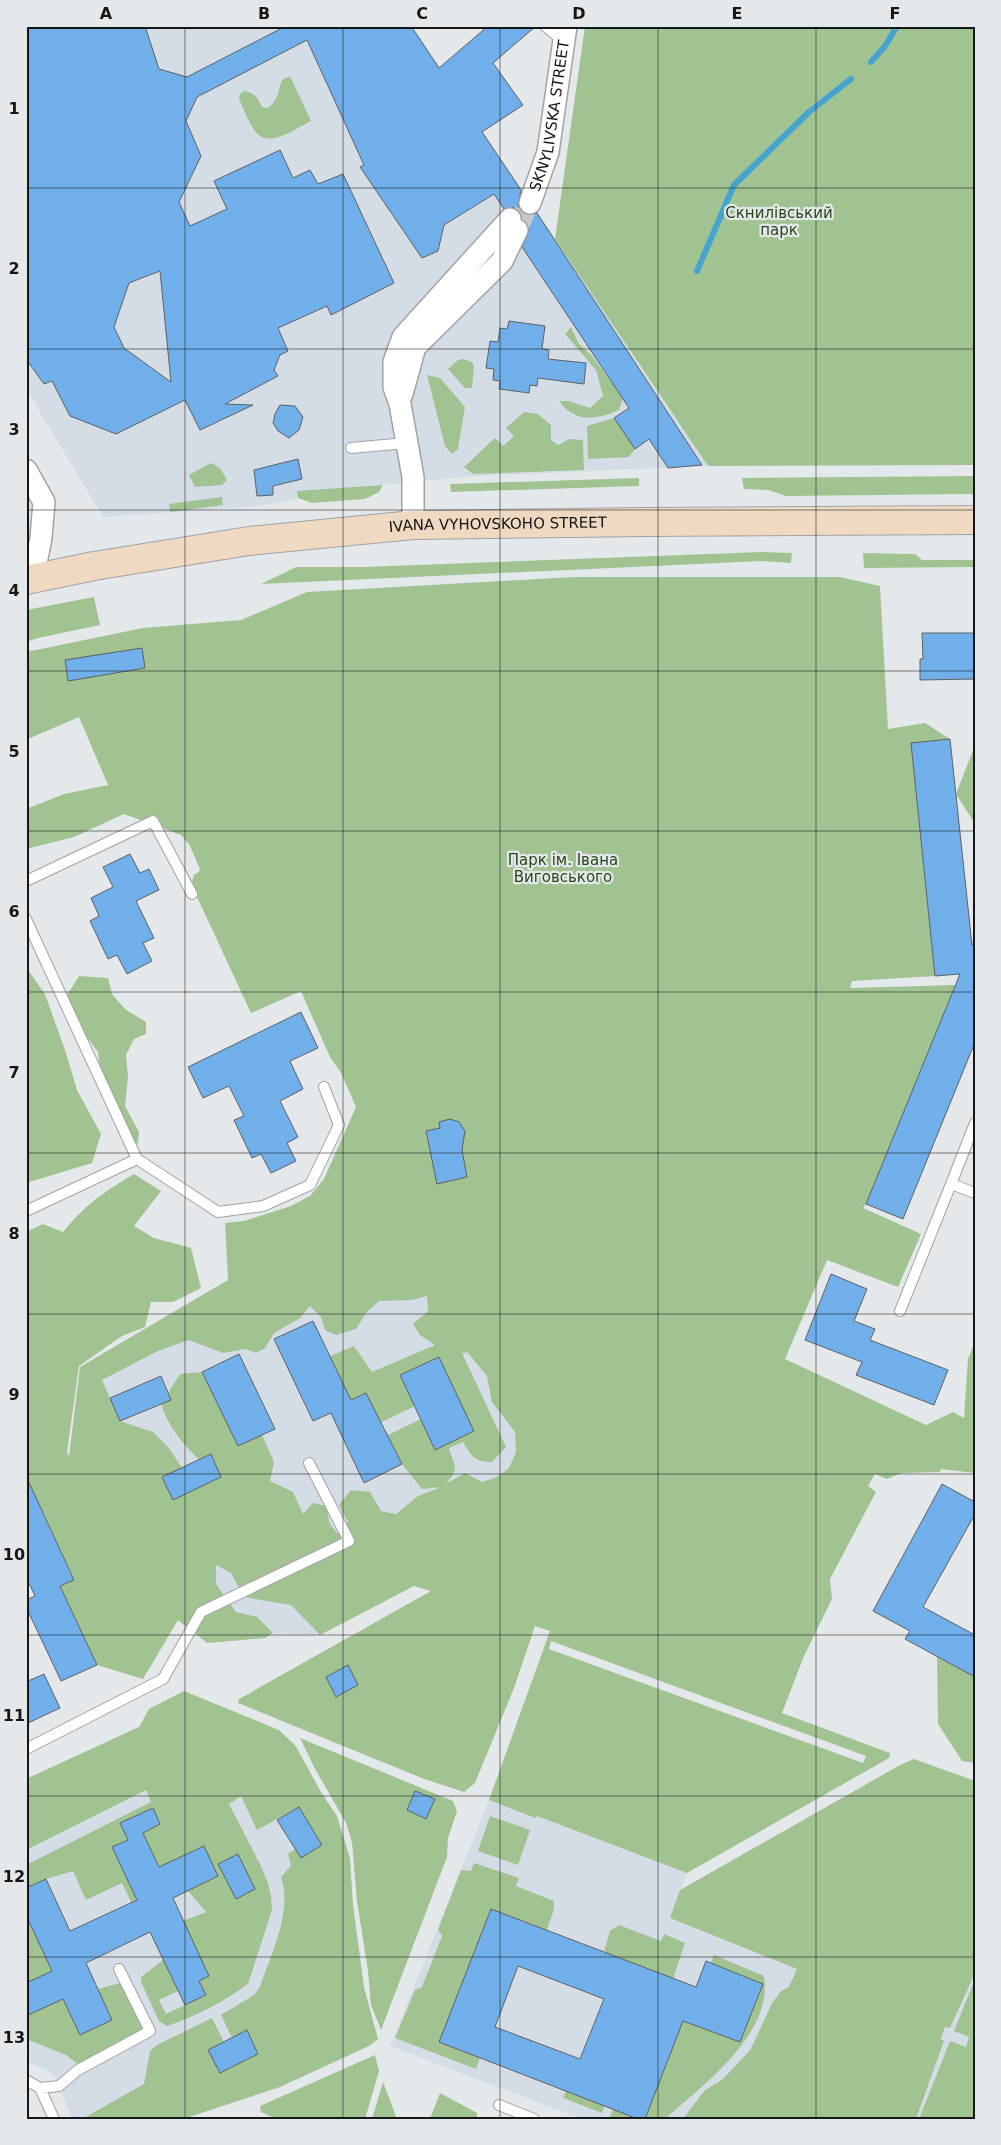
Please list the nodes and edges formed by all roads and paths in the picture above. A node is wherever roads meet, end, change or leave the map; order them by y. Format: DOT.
graph roads {
  1 [pos="545,26"];
  2 [pos="565,34"];
  3 [pos="530,203"];
  4 [pos="514,224"];
  5 [pos="406,444"];
  6 [pos="351,448"];
  7 [pos="26,470"];
  8 [pos="975,520"];
  9 [pos="413,525"];
  10 [pos="30,579"];
  11 [pos="26,881"];
  12 [pos="192,894"];
  13 [pos="26,919"];
  14 [pos="324,1087"];
  15 [pos="975,1123"];
  16 [pos="137,1159"];
  17 [pos="951,1184"];
  18 [pos="975,1192"];
  19 [pos="26,1211"];
  20 [pos="900,1311"];
  21 [pos="309,1463"];
  22 [pos="26,1749"];
  23 [pos="119,1969"];
  24 [pos="26,2080"];
  25 [pos="40,2088"];
  26 [pos="499,2104"];
  27 [pos="54,2119"];
  28 [pos="534,2119"];
  1 -- 2 [label="lane"];
  2 -- 3 [label="street, SKNYLIVSKA STREET"];
  4 -- 5 [label="street"];
  5 -- 6 [label="lane"];
  5 -- 9 [label="street"];
  7 -- 10 [label="street"];
  8 -- 9 [label="main road, IVANA VYHOVSKOHO STREET"];
  9 -- 10 [label="main road, IVANA VYHOVSKOHO STREET"];
  11 -- 12 [label="lane"];
  13 -- 16 [label="lane"];
  14 -- 16 [label="lane"];
  15 -- 17 [label="lane"];
  16 -- 19 [label="lane"];
  17 -- 18 [label="lane"];
  17 -- 20 [label="lane"];
  21 -- 22 [label="lane"];
  23 -- 25 [label="lane"];
  24 -- 25 [label="lane"];
  25 -- 27 [label="lane"];
  26 -- 28 [label="lane"];
}
